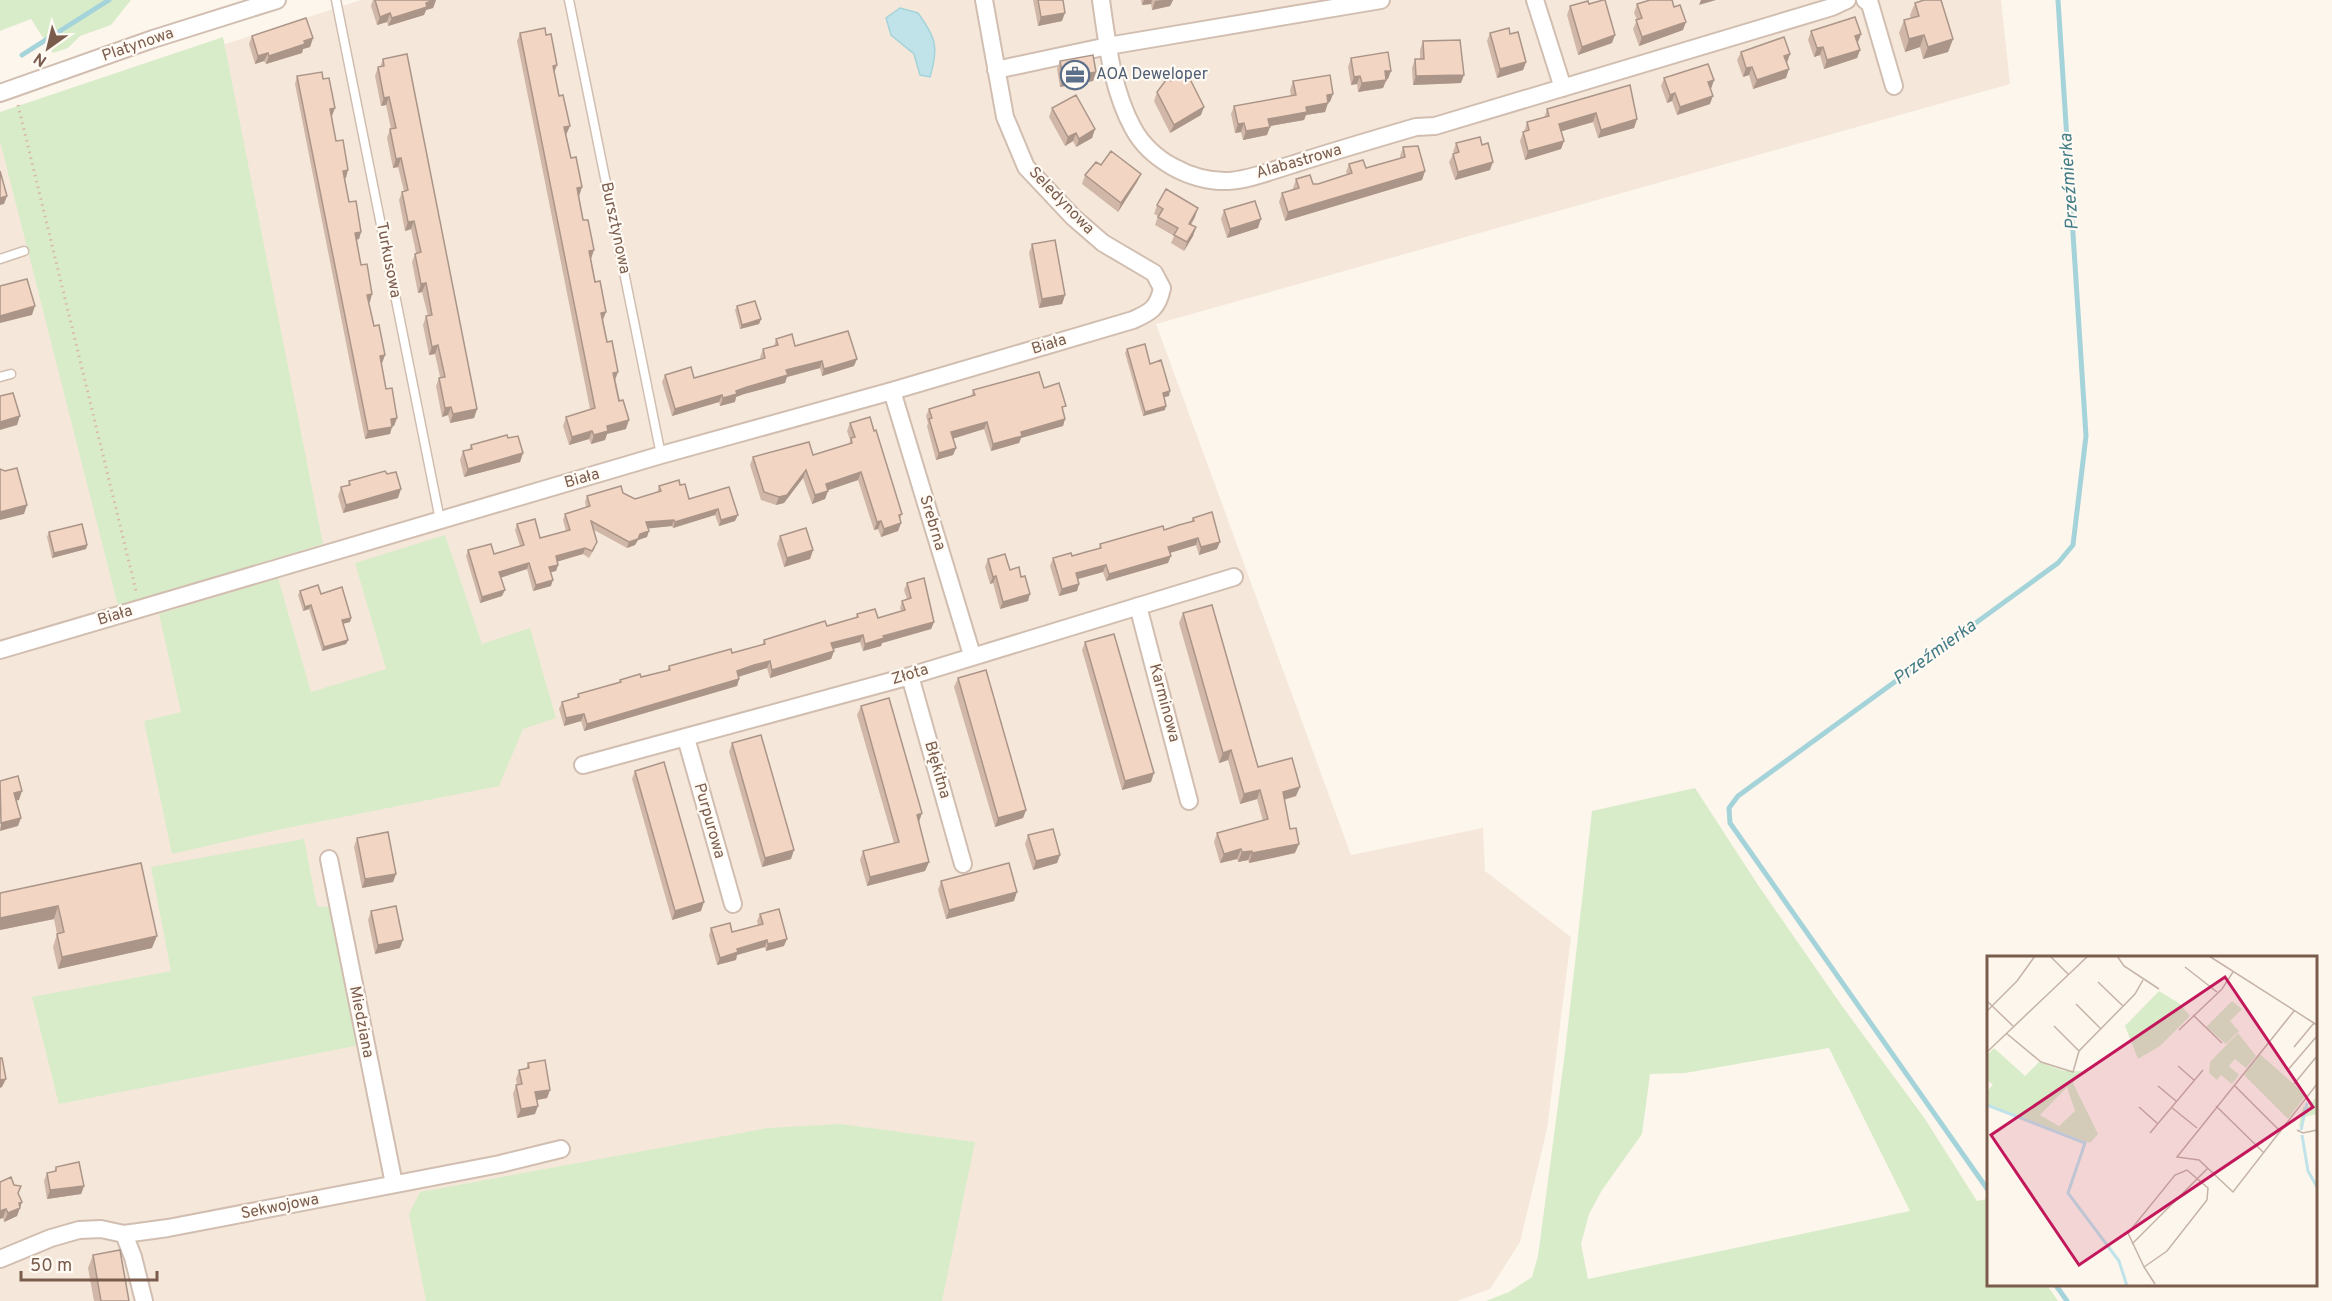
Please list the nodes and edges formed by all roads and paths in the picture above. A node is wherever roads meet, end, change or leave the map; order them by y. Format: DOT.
graph roads {
  1 [pos="277,0"];
  2 [pos="336,0"];
  3 [pos="569,0"];
  4 [pos="984,0"];
  5 [pos="1101,0"];
  6 [pos="1381,0"];
  7 [pos="1535,0"];
  8 [pos="1846,0"];
  9 [pos="1865,0"];
  10 [pos="1108,46"];
  11 [pos="996,70"];
  12 [pos="1894,86"];
  13 [pos="1563,88"];
  14 [pos="7,91"];
  15 [pos="24,251"];
  16 [pos="0,258"];
  17 [pos="1159,302"];
  18 [pos="11,374"];
  19 [pos="0,377"];
  20 [pos="892,391"];
  21 [pos="662,455"];
  22 [pos="440,521"];
  23 [pos="1234,577"];
  24 [pos="1138,606"];
  25 [pos="141,608"];
  26 [pos="0,650"];
  27 [pos="972,655"];
  28 [pos="910,675"];
  29 [pos="686,738"];
  30 [pos="583,765"];
  31 [pos="1189,801"];
  32 [pos="329,859"];
  33 [pos="963,864"];
  34 [pos="734,904"];
  35 [pos="561,1149"];
  36 [pos="394,1184"];
  37 [pos="124,1234"];
  38 [pos="0,1259"];
  39 [pos="144,1301"];
  1 -- 14 [label="street, Platynowa"];
  2 -- 22 [label="lane, Turkusowa"];
  3 -- 21 [label="lane, Bursztynowa"];
  4 -- 11 [label="street, Seledynowa"];
  5 -- 10 [label="street, Alabastrowa"];
  6 -- 10 [label="street"];
  7 -- 13 [label="street"];
  8 -- 13 [label="street, Alabastrowa"];
  9 -- 12 [label="street"];
  10 -- 11 [label="street"];
  10 -- 13 [label="street, Alabastrowa"];
  11 -- 17 [label="street, Seledynowa"];
  14 -- 25 [label="path"];
  15 -- 16 [label="lane"];
  17 -- 20 [label="street, Biała"];
  18 -- 19 [label="lane"];
  20 -- 21 [label="street, Biała"];
  20 -- 27 [label="street, Srebrna"];
  21 -- 22 [label="street, Biała"];
  22 -- 25 [label="street, Biała"];
  23 -- 24 [label="street, Złota"];
  24 -- 27 [label="street, Złota"];
  24 -- 31 [label="street, Karminowa"];
  25 -- 26 [label="street, Biała"];
  27 -- 28 [label="street, Złota"];
  28 -- 29 [label="street, Złota"];
  28 -- 33 [label="street, Błękitna"];
  29 -- 30 [label="street, Złota"];
  29 -- 34 [label="street, Purpurowa"];
  32 -- 36 [label="street, Miedziana"];
  35 -- 36 [label="street, Sekwojowa"];
  36 -- 37 [label="street, Sekwojowa"];
  37 -- 38 [label="street, Sekwojowa"];
  37 -- 39 [label="street"];
}
